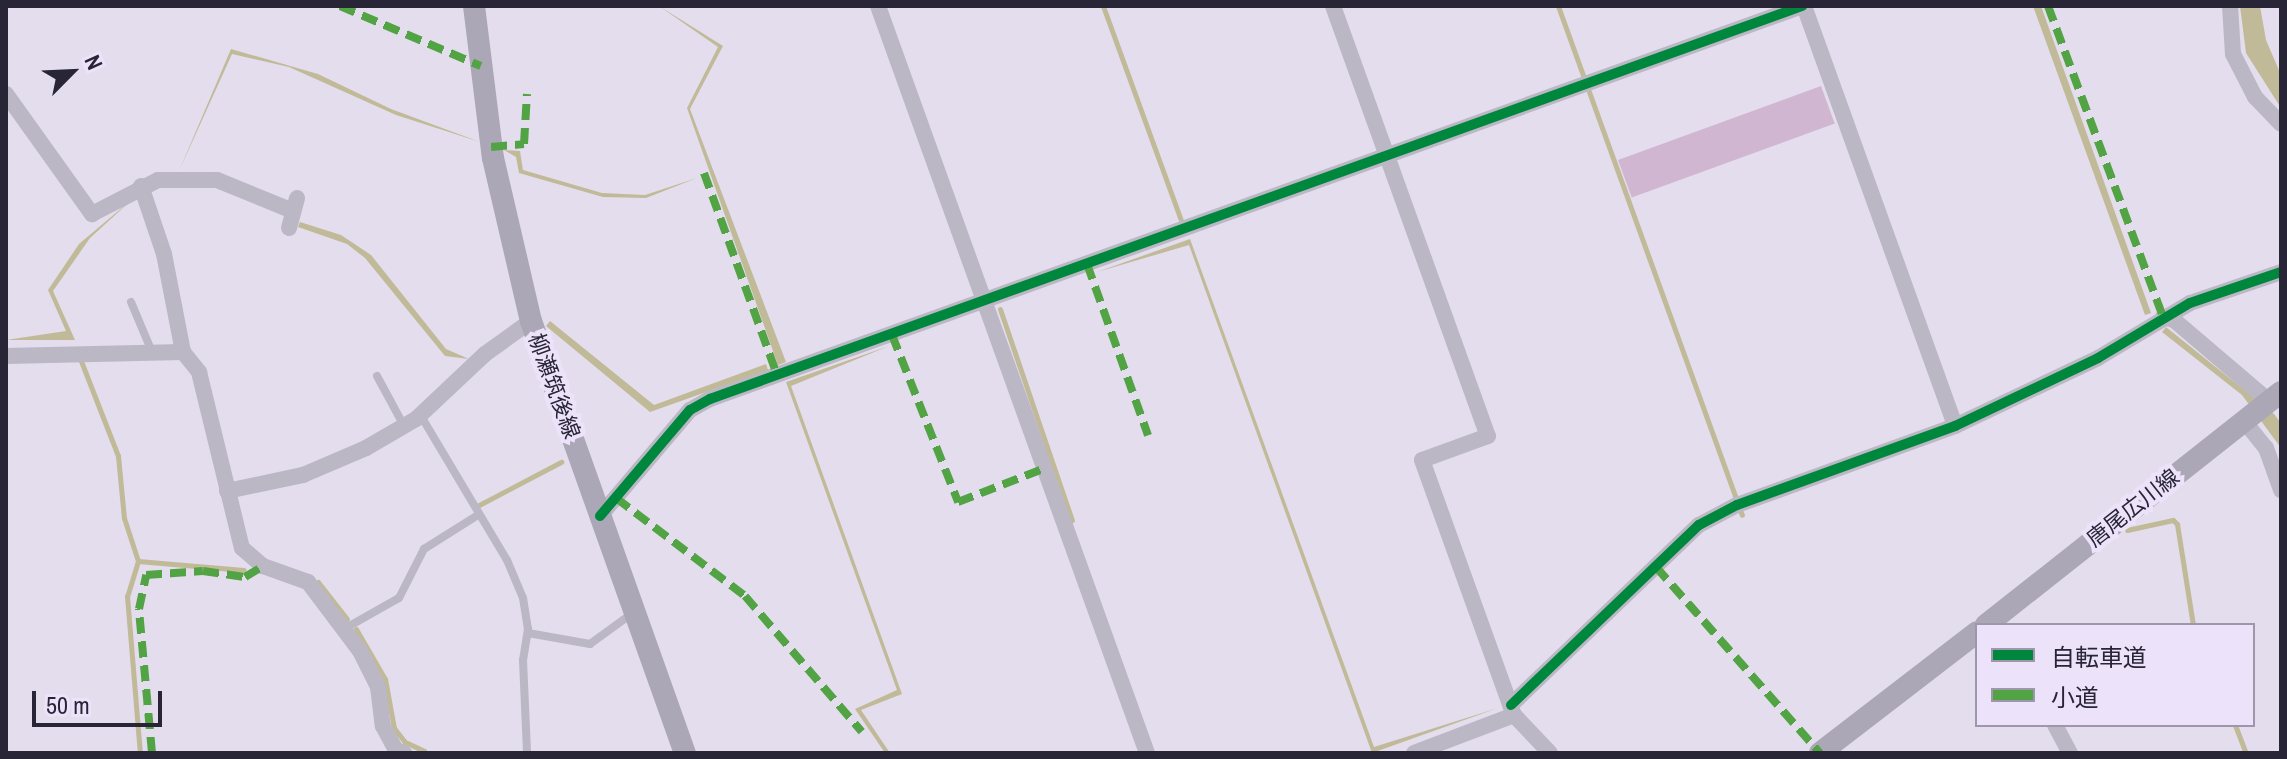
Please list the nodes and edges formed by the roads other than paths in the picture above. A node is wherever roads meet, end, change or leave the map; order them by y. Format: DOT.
graph roads {
  1 [pos="474,6"];
  2 [pos="878,6"];
  3 [pos="1333,6"];
  4 [pos="1803,6"];
  5 [pos="2230,6"];
  6 [pos="6,94"];
  7 [pos="2281,124"];
  8 [pos="1388,155"];
  9 [pos="141,186"];
  10 [pos="293,212"];
  11 [pos="2281,272"];
  12 [pos="984,300"];
  13 [pos="131,302"];
  14 [pos="2163,317"];
  15 [pos="531,321"];
  16 [pos="152,352"];
  17 [pos="183,352"];
  18 [pos="6,356"];
  19 [pos="377,376"];
  20 [pos="2263,406"];
  21 [pos="421,415"];
  22 [pos="404,426"];
  23 [pos="1955,426"];
  24 [pos="2281,490"];
  25 [pos="227,491"];
  26 [pos="478,515"];
  27 [pos="600,516"];
  28 [pos="634,612"];
  29 [pos="1995,622"];
  30 [pos="344,629"];
  31 [pos="528,633"];
  32 [pos="1975,634"];
  33 [pos="1513,710"];
  34 [pos="2056,727"];
  35 [pos="404,753"];
  36 [pos="527,753"];
  37 [pos="685,753"];
  38 [pos="1147,753"];
  39 [pos="1414,753"];
  40 [pos="1550,753"];
  41 [pos="1820,753"];
  42 [pos="2070,753"];
  1 -- 15 [label="main road, 柳瀬筑後線"];
  2 -- 12 [label="street"];
  3 -- 8 [label="street"];
  4 -- 8 [label="street"];
  4 -- 23 [label="street"];
  5 -- 7 [label="street"];
  6 -- 9 [label="street"];
  8 -- 12 [label="street"];
  8 -- 33 [label="street"];
  9 -- 10 [label="street"];
  9 -- 17 [label="street"];
  11 -- 14 [label="street"];
  12 -- 27 [label="street"];
  12 -- 38 [label="street"];
  13 -- 16 [label="lane"];
  14 -- 20 [label="street"];
  14 -- 23 [label="street"];
  15 -- 21 [label="street"];
  15 -- 27 [label="main road, 柳瀬筑後線"];
  16 -- 17 [label="street"];
  16 -- 18 [label="street"];
  17 -- 25 [label="street"];
  19 -- 22 [label="lane"];
  20 -- 24 [label="street"];
  20 -- 29 [label="main road, 唐尾広川線"];
  21 -- 22 [label="street"];
  21 -- 26 [label="lane"];
  22 -- 25 [label="street"];
  23 -- 33 [label="street"];
  25 -- 30 [label="street"];
  26 -- 30 [label="lane"];
  26 -- 31 [label="lane"];
  27 -- 28 [label="main road, 柳瀬筑後線"];
  28 -- 31 [label="lane"];
  28 -- 37 [label="main road, 柳瀬筑後線"];
  30 -- 35 [label="street"];
  31 -- 36 [label="lane"];
  32 -- 41 [label="main road"];
  33 -- 39 [label="street"];
  33 -- 40 [label="street"];
  34 -- 42 [label="street"];
}
